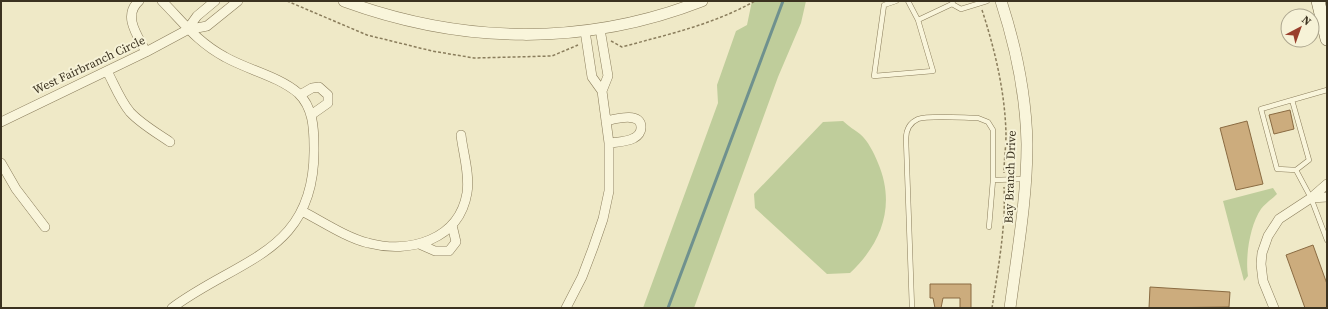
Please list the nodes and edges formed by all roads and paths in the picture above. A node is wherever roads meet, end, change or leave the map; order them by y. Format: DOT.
graph roads {
  1 [pos="139,1"];
  2 [pos="162,1"];
  3 [pos="216,1"];
  4 [pos="238,1"];
  5 [pos="344,1"];
  6 [pos="702,1"];
  7 [pos="896,1"];
  8 [pos="908,1"];
  9 [pos="988,1"];
  10 [pos="1001,1"];
  11 [pos="1318,1"];
  12 [pos="953,3"];
  13 [pos="918,20"];
  14 [pos="600,29"];
  15 [pos="187,30"];
  16 [pos="585,31"];
  17 [pos="1327,39"];
  18 [pos="146,52"];
  19 [pos="107,70"];
  20 [pos="1327,90"];
  21 [pos="602,91"];
  22 [pos="300,95"];
  23 [pos="1292,100"];
  24 [pos="311,115"];
  25 [pos="606,121"];
  26 [pos="1,122"];
  27 [pos="461,135"];
  28 [pos="170,142"];
  29 [pos="609,143"];
  30 [pos="1,163"];
  31 [pos="1296,170"];
  32 [pos="1025,179"];
  33 [pos="993,180"];
  34 [pos="1327,184"];
  35 [pos="1327,197"];
  36 [pos="1310,198"];
  37 [pos="302,211"];
  38 [pos="452,225"];
  39 [pos="46,227"];
  40 [pos="989,227"];
  41 [pos="1327,240"];
  42 [pos="420,244"];
  43 [pos="172,308"];
  44 [pos="566,308"];
  45 [pos="912,308"];
  46 [pos="1010,308"];
  47 [pos="1274,308"];
  1 -- 18 [label="street"];
  2 -- 15 [label="street"];
  3 -- 15 [label="street, West Fairbranch Circle"];
  4 -- 15 [label="street, West Fairbranch Circle"];
  5 -- 16 [label="street"];
  6 -- 14 [label="street"];
  7 -- 13 [label="lane"];
  8 -- 13 [label="lane"];
  9 -- 12 [label="lane"];
  10 -- 32 [label="street, Bay Branch Drive"];
  11 -- 17 [label="main road"];
  12 -- 13 [label="lane"];
  14 -- 16 [label="street"];
  14 -- 21 [label="street"];
  15 -- 18 [label="street, West Fairbranch Circle"];
  15 -- 22 [label="street"];
  16 -- 21 [label="street"];
  18 -- 19 [label="street, West Fairbranch Circle"];
  19 -- 26 [label="street, West Fairbranch Circle"];
  19 -- 28 [label="street"];
  20 -- 23 [label="lane"];
  21 -- 25 [label="street"];
  22 -- 24 [label="street"];
  22 -- 24 [label="street"];
  23 -- 31 [label="lane"];
  23 -- 31 [label="lane"];
  24 -- 37 [label="street"];
  25 -- 29 [label="street"];
  25 -- 29 [label="street"];
  27 -- 38 [label="street"];
  29 -- 44 [label="street"];
  30 -- 39 [label="street"];
  31 -- 36 [label="lane"];
  32 -- 33 [label="lane"];
  32 -- 46 [label="street, Bay Branch Drive"];
  33 -- 40 [label="lane"];
  33 -- 45 [label="lane"];
  34 -- 36 [label="street"];
  35 -- 36 [label="street"];
  36 -- 41 [label="lane"];
  36 -- 47 [label="street"];
  37 -- 42 [label="street"];
  37 -- 43 [label="street"];
  38 -- 42 [label="street"];
  38 -- 42 [label="street"];
}
